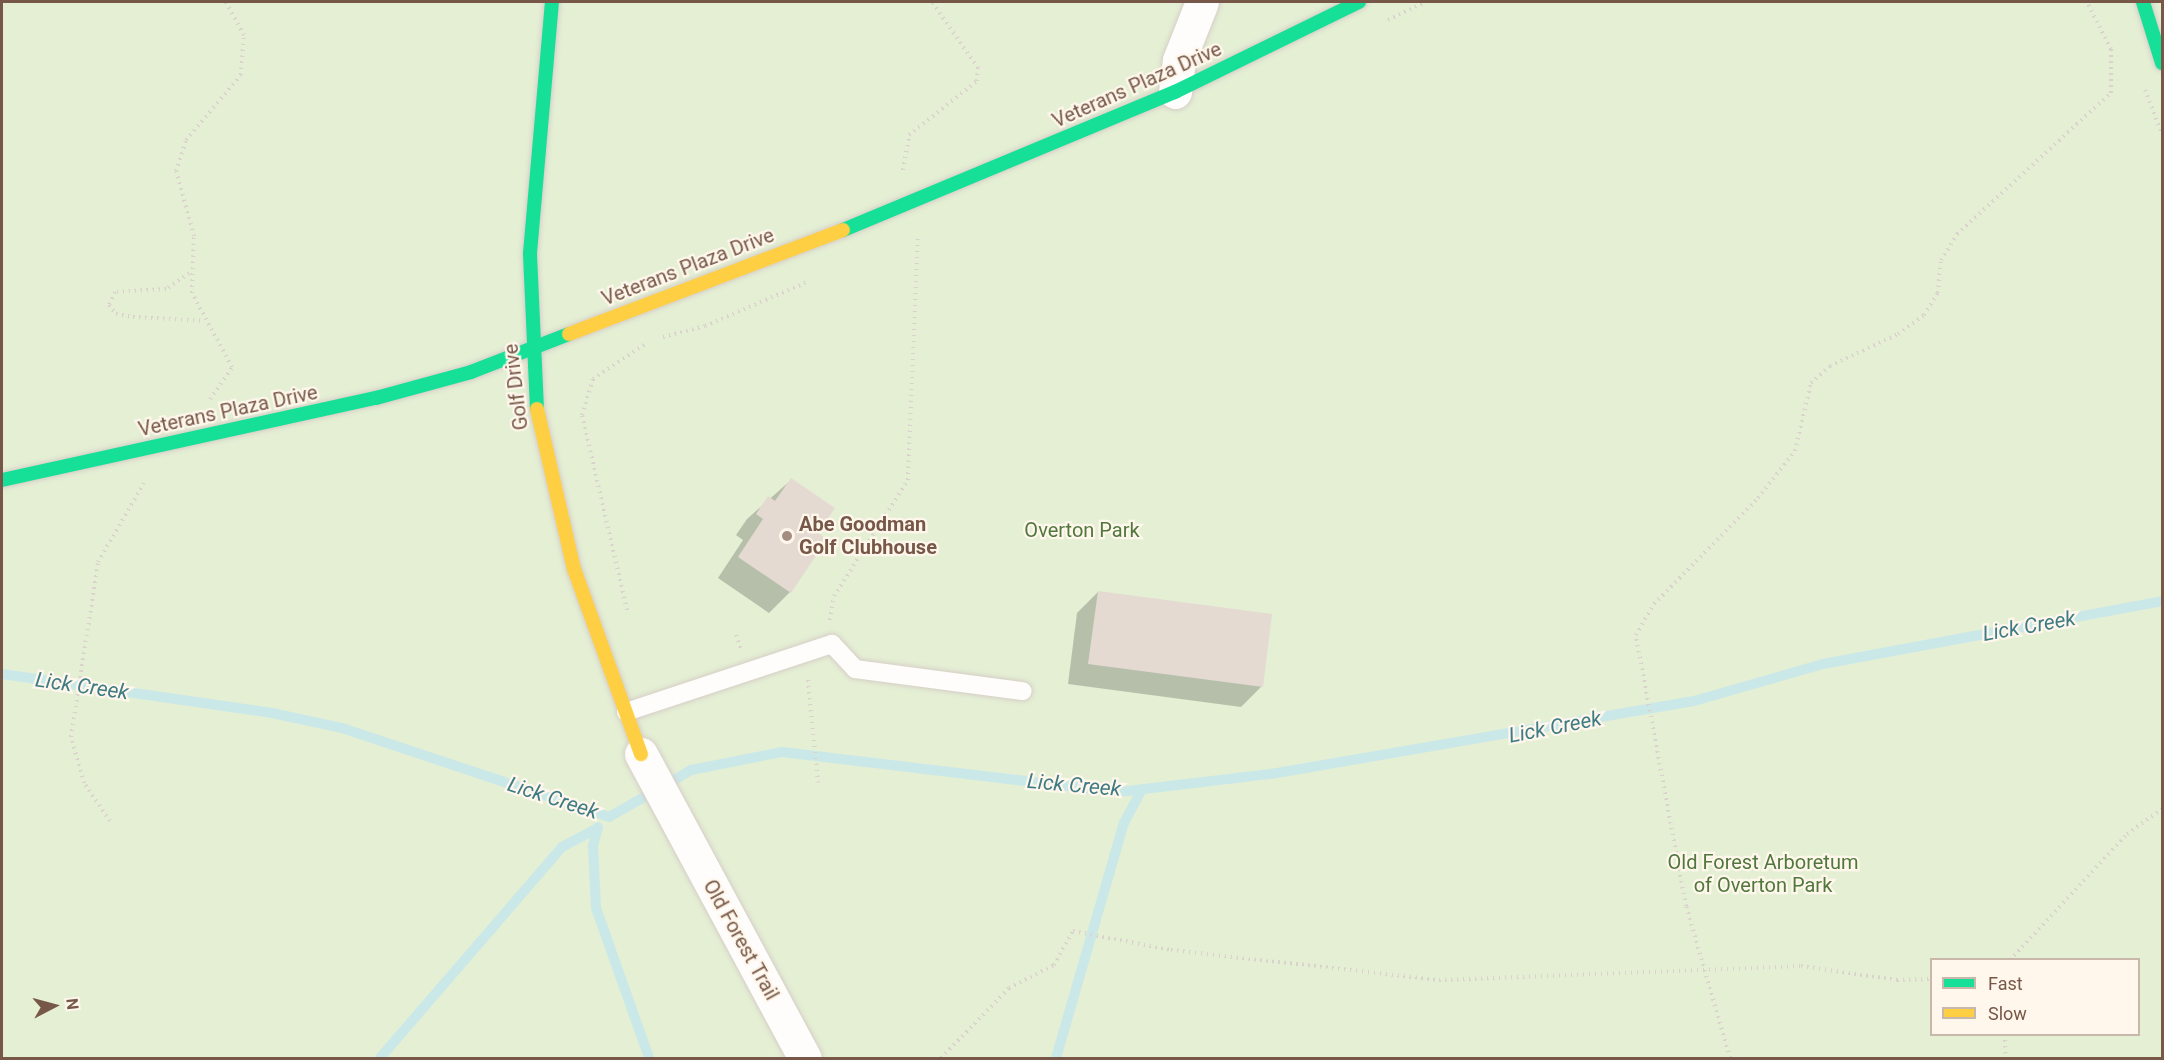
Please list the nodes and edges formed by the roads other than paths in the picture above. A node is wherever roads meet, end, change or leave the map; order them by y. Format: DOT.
graph roads {
  1 [pos="552,2"];
  2 [pos="1202,2"];
  3 [pos="1359,2"];
  4 [pos="2143,2"];
  5 [pos="2163,63"];
  6 [pos="1175,92"];
  7 [pos="529,349"];
  8 [pos="2,480"];
  9 [pos="1023,691"];
  10 [pos="626,712"];
  11 [pos="641,754"];
  12 [pos="805,1059"];
  1 -- 7 [label="street, Golf Drive"];
  2 -- 6 [label="street"];
  3 -- 6 [label="street, Veterans Plaza Drive"];
  4 -- 5 [label="street"];
  6 -- 7 [label="street, Veterans Plaza Drive"];
  7 -- 8 [label="street, Veterans Plaza Drive"];
  7 -- 10 [label="street, Golf Drive"];
  9 -- 10 [label="lane"];
  10 -- 11 [label="street, Golf Drive"];
  11 -- 12 [label="street, Old Forest Trail"];
}
